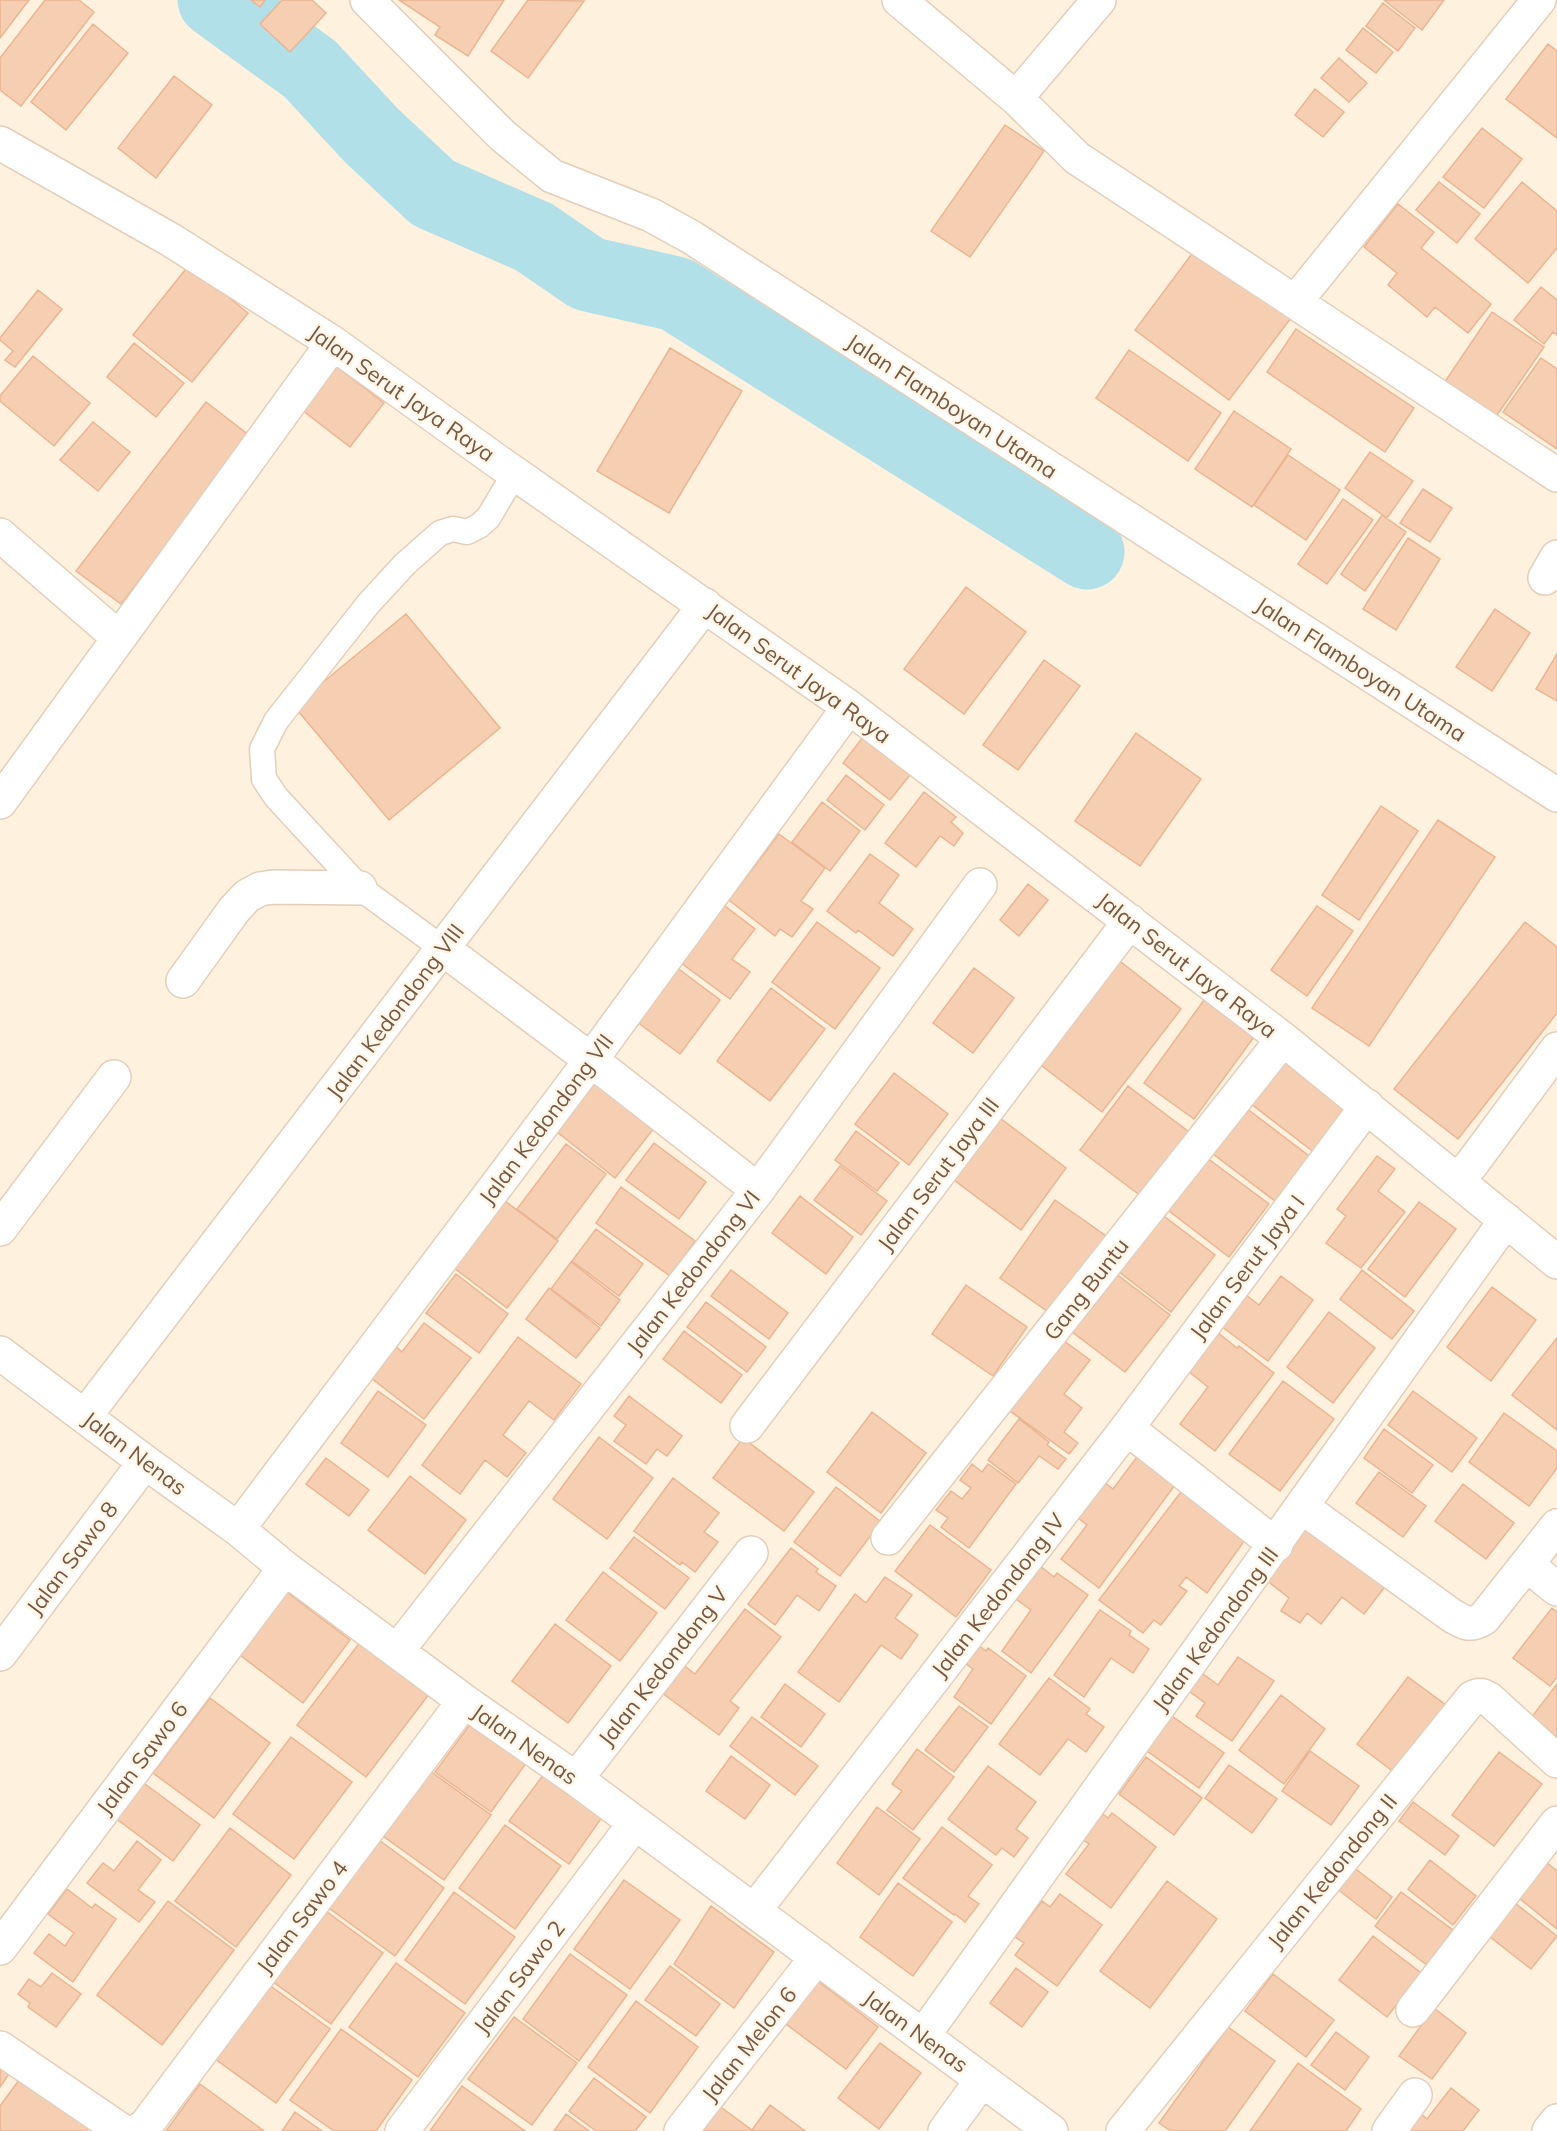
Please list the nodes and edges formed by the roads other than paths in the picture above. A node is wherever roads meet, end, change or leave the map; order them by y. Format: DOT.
graph roads {
  1 [pos="366,0"];
  2 [pos="899,0"];
  3 [pos="1099,0"];
  4 [pos="1539,0"];
  5 [pos="1016,98"];
  6 [pos="0,143"];
  7 [pos="1296,301"];
  8 [pos="333,343"];
  9 [pos="514,473"];
  10 [pos="1557,475"];
  11 [pos="0,535"];
  12 [pos="705,605"];
  13 [pos="119,638"];
  14 [pos="849,707"];
  15 [pos="2,795"];
  16 [pos="1557,795"];
  17 [pos="980,885"];
  18 [pos="360,888"];
  19 [pos="1130,921"];
  20 [pos="442,948"];
  21 [pos="183,981"];
  22 [pos="1283,1039"];
  23 [pos="1557,1049"];
  24 [pos="591,1060"];
  25 [pos="114,1077"];
  26 [pos="1367,1106"];
  27 [pos="1457,1180"];
  28 [pos="758,1190"];
  29 [pos="1506,1220"];
  30 [pos="0,1229"];
  31 [pos="1557,1262"];
  32 [pos="0,1353"];
  33 [pos="85,1416"];
  34 [pos="747,1426"];
  35 [pos="1127,1428"];
  36 [pos="145,1462"];
  37 [pos="1302,1507"];
  38 [pos="1557,1526"];
  39 [pos="238,1529"];
  40 [pos="888,1538"];
  41 [pos="1276,1545"];
  42 [pos="751,1553"];
  43 [pos="1527,1565"];
  44 [pos="285,1568"];
  45 [pos="1557,1589"];
  46 [pos="397,1651"];
  47 [pos="0,1654"];
  48 [pos="464,1701"];
  49 [pos="1557,1761"];
  50 [pos="576,1779"];
  51 [pos="635,1823"];
  52 [pos="1557,1823"];
  53 [pos="754,1911"];
  54 [pos="0,1948"];
  55 [pos="817,1957"];
  56 [pos="1413,2010"];
  57 [pos="923,2036"];
  58 [pos="0,2048"];
  59 [pos="982,2080"];
  60 [pos="1415,2095"];
  61 [pos="1557,2121"];
  62 [pos="122,2131"];
  63 [pos="138,2131"];
  64 [pos="402,2131"];
  65 [pos="681,2131"];
  66 [pos="945,2131"];
  67 [pos="1052,2131"];
  68 [pos="1123,2131"];
  69 [pos="1389,2131"];
  70 [pos="1549,2131"];
  1 -- 16 [label="street, Jalan Flamboyan Utama"];
  2 -- 5 [label="street"];
  3 -- 5 [label="street"];
  4 -- 7 [label="street"];
  5 -- 7 [label="street"];
  6 -- 8 [label="street, Jalan Serut Jaya Raya"];
  7 -- 10 [label="street"];
  8 -- 9 [label="street, Jalan Serut Jaya Raya"];
  8 -- 13 [label="street"];
  9 -- 12 [label="street, Jalan Serut Jaya Raya"];
  9 -- 18 [label="lane"];
  11 -- 13 [label="street"];
  12 -- 14 [label="street, Jalan Serut Jaya Raya"];
  12 -- 20 [label="street, Jalan Kedondong VIII"];
  13 -- 15 [label="street"];
  14 -- 19 [label="street, Jalan Serut Jaya Raya"];
  14 -- 24 [label="street, Jalan Kedondong VII"];
  17 -- 28 [label="street, Jalan Kedondong VI"];
  18 -- 20 [label="lane"];
  18 -- 21 [label="street"];
  19 -- 22 [label="street, Jalan Serut Jaya Raya"];
  19 -- 34 [label="street, Jalan Serut Jaya III"];
  20 -- 24 [label="street"];
  20 -- 33 [label="street, Jalan Kedondong VIII"];
  22 -- 26 [label="street, Jalan Serut Jaya Raya"];
  22 -- 40 [label="street, Gang Buntu"];
  23 -- 27 [label="street"];
  24 -- 28 [label="street"];
  24 -- 39 [label="street, Jalan Kedondong VII"];
  25 -- 30 [label="street"];
  26 -- 27 [label="street, Jalan Serut Jaya Raya"];
  26 -- 35 [label="street, Jalan Serut Jaya I"];
  27 -- 29 [label="street, Jalan Serut Jaya Raya"];
  28 -- 46 [label="street, Jalan Kedondong VI"];
  29 -- 31 [label="street, Jalan Serut Jaya Raya"];
  29 -- 37 [label="street, Jalan Kedondong III"];
  32 -- 33 [label="street, Jalan Nenas"];
  33 -- 36 [label="street, Jalan Nenas"];
  35 -- 41 [label="street"];
  35 -- 53 [label="street, Jalan Kedondong IV"];
  36 -- 39 [label="street, Jalan Nenas"];
  36 -- 47 [label="street, Jalan Sawo 8"];
  37 -- 41 [label="street, Jalan Kedondong III"];
  37 -- 43 [label="street"];
  38 -- 43 [label="street"];
  39 -- 44 [label="street, Jalan Nenas"];
  41 -- 57 [label="street, Jalan Kedondong III"];
  42 -- 50 [label="street, Jalan Kedondong V"];
  43 -- 45 [label="street"];
  44 -- 46 [label="street, Jalan Nenas"];
  44 -- 54 [label="street, Jalan Sawo 6"];
  46 -- 48 [label="street, Jalan Nenas"];
  48 -- 50 [label="street, Jalan Nenas"];
  48 -- 63 [label="street, Jalan Sawo 4"];
  49 -- 68 [label="street, Jalan Kedondong II"];
  50 -- 51 [label="street, Jalan Nenas"];
  51 -- 53 [label="street, Jalan Nenas"];
  51 -- 64 [label="street, Jalan Sawo 2"];
  52 -- 56 [label="street"];
  53 -- 55 [label="street, Jalan Nenas"];
  55 -- 57 [label="street, Jalan Nenas"];
  55 -- 65 [label="street, Jalan Melon 6"];
  57 -- 59 [label="street, Jalan Nenas"];
  58 -- 62 [label="street"];
  59 -- 66 [label="street"];
  59 -- 67 [label="street, Jalan Nenas"];
  60 -- 69 [label="street"];
  61 -- 70 [label="street"];
}
